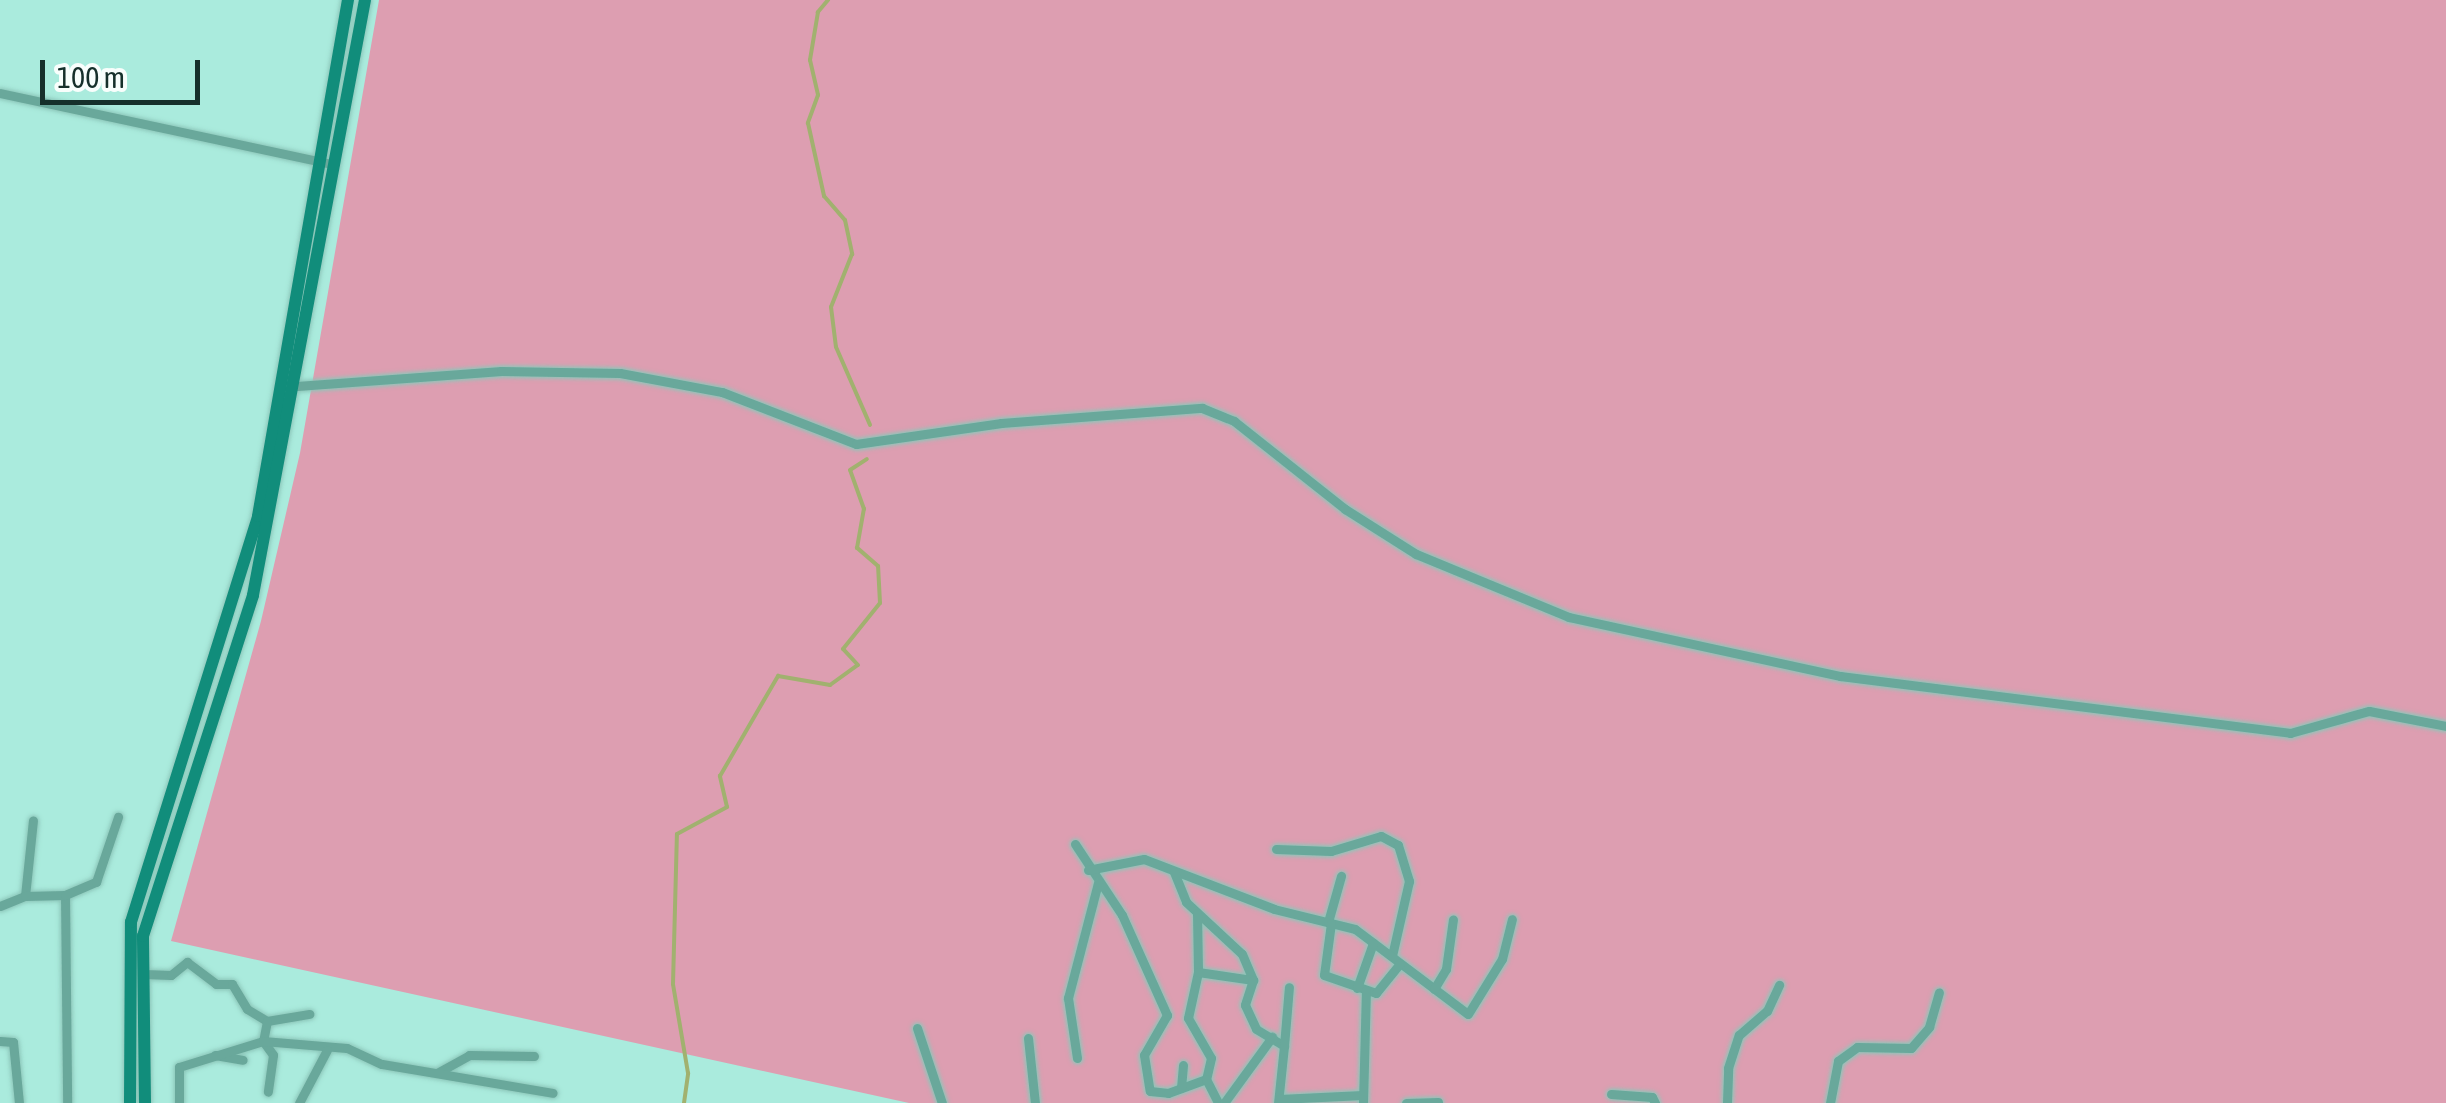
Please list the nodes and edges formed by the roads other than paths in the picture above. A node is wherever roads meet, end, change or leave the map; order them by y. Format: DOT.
graph roads {
  1 [pos="348,0"];
  2 [pos="365,0"];
  3 [pos="0,92"];
  4 [pos="325,162"];
  5 [pos="297,386"];
  6 [pos="2446,726"];
  7 [pos="118,817"];
  8 [pos="33,820"];
  9 [pos="1075,844"];
  10 [pos="1276,848"];
  11 [pos="1088,870"];
  12 [pos="1174,871"];
  13 [pos="1341,876"];
  14 [pos="1098,883"];
  15 [pos="65,895"];
  16 [pos="25,896"];
  17 [pos="0,906"];
  18 [pos="1197,913"];
  19 [pos="1453,919"];
  20 [pos="1512,919"];
  21 [pos="1329,923"];
  22 [pos="1374,943"];
  23 [pos="1396,960"];
  24 [pos="1198,972"];
  25 [pos="144,974"];
  26 [pos="1254,980"];
  27 [pos="1779,986"];
  28 [pos="1289,987"];
  29 [pos="1434,988"];
  30 [pos="1362,989"];
  31 [pos="1940,992"];
  32 [pos="309,1014"];
  33 [pos="267,1022"];
  34 [pos="916,1028"];
  35 [pos="1272,1037"];
  36 [pos="1028,1038"];
  37 [pos="0,1041"];
  38 [pos="263,1041"];
  39 [pos="1284,1046"];
  40 [pos="328,1050"];
  41 [pos="212,1054"];
  42 [pos="534,1056"];
  43 [pos="1078,1058"];
  44 [pos="243,1060"];
  45 [pos="1183,1065"];
  46 [pos="436,1073"];
  47 [pos="1206,1080"];
  48 [pos="1182,1088"];
  49 [pos="1150,1091"];
  50 [pos="268,1092"];
  51 [pos="553,1093"];
  52 [pos="1610,1094"];
  53 [pos="1363,1099"];
  54 [pos="1278,1101"];
  55 [pos="1438,1102"];
  56 [pos="20,1103"];
  57 [pos="67,1103"];
  58 [pos="130,1103"];
  59 [pos="146,1103"];
  60 [pos="179,1103"];
  61 [pos="298,1103"];
  62 [pos="942,1103"];
  63 [pos="1035,1103"];
  64 [pos="1144,1103"];
  65 [pos="1221,1103"];
  66 [pos="1406,1103"];
  67 [pos="1655,1103"];
  68 [pos="1727,1103"];
  69 [pos="1830,1103"];
  1 -- 4 [label="street"];
  2 -- 4 [label="street"];
  3 -- 4 [label="street"];
  4 -- 5 [label="street"];
  4 -- 58 [label="street"];
  5 -- 6 [label="street"];
  5 -- 25 [label="street"];
  7 -- 15 [label="street"];
  8 -- 16 [label="street"];
  9 -- 11 [label="street"];
  10 -- 23 [label="street"];
  11 -- 12 [label="street"];
  11 -- 14 [label="street"];
  12 -- 18 [label="street"];
  12 -- 21 [label="street"];
  13 -- 21 [label="street"];
  14 -- 43 [label="street"];
  14 -- 49 [label="street"];
  15 -- 16 [label="street"];
  15 -- 57 [label="street"];
  16 -- 17 [label="street"];
  18 -- 24 [label="street"];
  18 -- 26 [label="street"];
  19 -- 29 [label="street"];
  20 -- 29 [label="street"];
  21 -- 22 [label="street"];
  21 -- 30 [label="street"];
  22 -- 23 [label="street"];
  22 -- 30 [label="street"];
  23 -- 29 [label="street"];
  23 -- 30 [label="street"];
  24 -- 26 [label="street"];
  24 -- 47 [label="street"];
  25 -- 33 [label="street"];
  25 -- 59 [label="street"];
  26 -- 35 [label="street"];
  27 -- 68 [label="street"];
  28 -- 39 [label="street"];
  30 -- 53 [label="street"];
  31 -- 69 [label="street"];
  32 -- 33 [label="street"];
  33 -- 38 [label="street"];
  34 -- 62 [label="street"];
  35 -- 39 [label="street"];
  35 -- 65 [label="street"];
  36 -- 63 [label="street"];
  37 -- 56 [label="street"];
  38 -- 40 [label="street"];
  38 -- 41 [label="street"];
  38 -- 50 [label="street"];
  39 -- 54 [label="street"];
  40 -- 46 [label="street"];
  40 -- 61 [label="street"];
  41 -- 44 [label="street"];
  41 -- 60 [label="street"];
  42 -- 46 [label="street"];
  45 -- 48 [label="street"];
  46 -- 51 [label="street"];
  47 -- 48 [label="street"];
  47 -- 65 [label="street"];
  48 -- 49 [label="street"];
  49 -- 64 [label="street"];
  52 -- 67 [label="street"];
  53 -- 54 [label="street"];
  55 -- 66 [label="street"];
}
